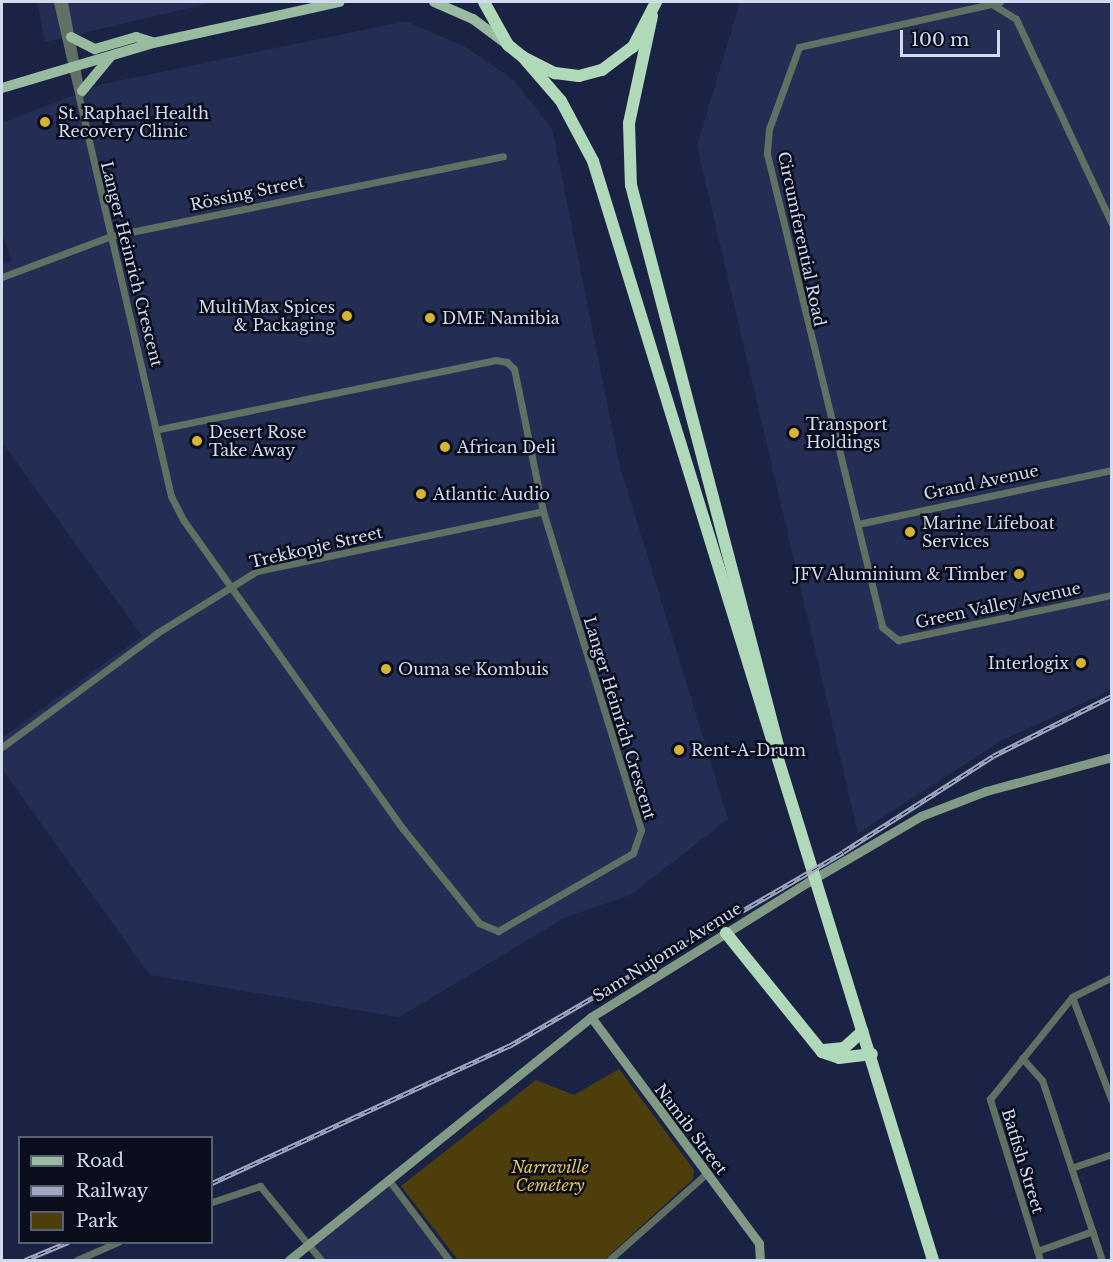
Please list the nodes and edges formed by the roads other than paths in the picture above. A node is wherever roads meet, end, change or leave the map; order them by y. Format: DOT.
graph roads {
  1 [pos="57,2"];
  2 [pos="64,2"];
  3 [pos="340,2"];
  4 [pos="434,2"];
  5 [pos="484,2"];
  6 [pos="656,2"];
  7 [pos="1000,2"];
  8 [pos="988,3"];
  9 [pos="652,16"];
  10 [pos="71,37"];
  11 [pos="153,43"];
  12 [pos="508,45"];
  13 [pos="113,54"];
  14 [pos="523,57"];
  15 [pos="73,65"];
  16 [pos="2,88"];
  17 [pos="82,92"];
  18 [pos="81,105"];
  19 [pos="503,156"];
  20 [pos="1112,224"];
  21 [pos="111,236"];
  22 [pos="2,277"];
  23 [pos="159,429"];
  24 [pos="1112,470"];
  25 [pos="543,511"];
  26 [pos="858,524"];
  27 [pos="229,585"];
  28 [pos="1112,595"];
  29 [pos="890,636"];
  30 [pos="2,747"];
  31 [pos="1112,757"];
  32 [pos="783,776"];
  33 [pos="726,933"];
  34 [pos="1112,976"];
  35 [pos="1072,997"];
  36 [pos="591,1017"];
  37 [pos="863,1030"];
  38 [pos="819,1049"];
  39 [pos="871,1054"];
  40 [pos="1022,1058"];
  41 [pos="1112,1101"];
  42 [pos="1112,1154"];
  43 [pos="1071,1168"];
  44 [pos="706,1174"];
  45 [pos="388,1179"];
  46 [pos="213,1202"];
  47 [pos="1093,1231"];
  48 [pos="113,1244"];
  49 [pos="309,1245"];
  50 [pos="1037,1251"];
  51 [pos="77,1260"];
  52 [pos="289,1260"];
  53 [pos="321,1260"];
  54 [pos="449,1260"];
  55 [pos="609,1260"];
  56 [pos="760,1260"];
  57 [pos="933,1260"];
  58 [pos="937,1260"];
  59 [pos="1040,1260"];
  60 [pos="1102,1260"];
  1 -- 15 [label="street"];
  2 -- 10 [label="street"];
  3 -- 11 [label="main road"];
  4 -- 12 [label="main road"];
  5 -- 12 [label="highway"];
  6 -- 9 [label="highway"];
  7 -- 8 [label="street, Circumferential Road"];
  8 -- 20 [label="street"];
  8 -- 26 [label="street, Circumferential Road"];
  9 -- 14 [label="highway"];
  9 -- 32 [label="highway"];
  10 -- 11 [label="main road"];
  10 -- 15 [label="street"];
  11 -- 13 [label="main road"];
  12 -- 14 [label="highway"];
  13 -- 15 [label="main road"];
  13 -- 17 [label="main road"];
  14 -- 32 [label="highway"];
  15 -- 16 [label="main road"];
  15 -- 17 [label="street, Langer Heinrich Crescent"];
  15 -- 18 [label="street, Langer Heinrich Crescent"];
  17 -- 18 [label="street, Langer Heinrich Crescent"];
  18 -- 21 [label="street, Langer Heinrich Crescent"];
  19 -- 21 [label="street, Rössing Street"];
  21 -- 22 [label="street, Rössing Street"];
  21 -- 23 [label="street, Langer Heinrich Crescent"];
  23 -- 25 [label="street, Langer Heinrich Crescent"];
  23 -- 27 [label="street, Langer Heinrich Crescent"];
  24 -- 26 [label="street, Grand Avenue"];
  25 -- 27 [label="street, Trekkopje Street"];
  25 -- 27 [label="street, Langer Heinrich Crescent"];
  26 -- 29 [label="street, Circumferential Road"];
  27 -- 30 [label="street, Trekkopje Street"];
  28 -- 29 [label="street, Green Valley Avenue"];
  31 -- 33 [label="street, Sam Nujoma Avenue"];
  32 -- 37 [label="highway"];
  33 -- 36 [label="street, Sam Nujoma Avenue"];
  33 -- 38 [label="highway"];
  34 -- 35 [label="street, Batfish Street"];
  35 -- 40 [label="street, Batfish Street"];
  35 -- 41 [label="street"];
  36 -- 44 [label="street, Namib Street"];
  36 -- 45 [label="street, Sam Nujoma Avenue"];
  37 -- 38 [label="highway"];
  37 -- 39 [label="highway"];
  38 -- 39 [label="highway"];
  39 -- 57 [label="highway"];
  39 -- 58 [label="highway"];
  40 -- 43 [label="street"];
  40 -- 50 [label="street, Batfish Street"];
  42 -- 43 [label="street"];
  43 -- 47 [label="street"];
  44 -- 55 [label="street"];
  44 -- 56 [label="street, Namib Street"];
  45 -- 49 [label="street, Sam Nujoma Avenue"];
  45 -- 54 [label="street"];
  46 -- 49 [label="street"];
  47 -- 50 [label="street"];
  47 -- 60 [label="street"];
  48 -- 51 [label="street"];
  49 -- 52 [label="street, Sam Nujoma Avenue"];
  49 -- 53 [label="street"];
  50 -- 59 [label="street, Batfish Street"];
}
